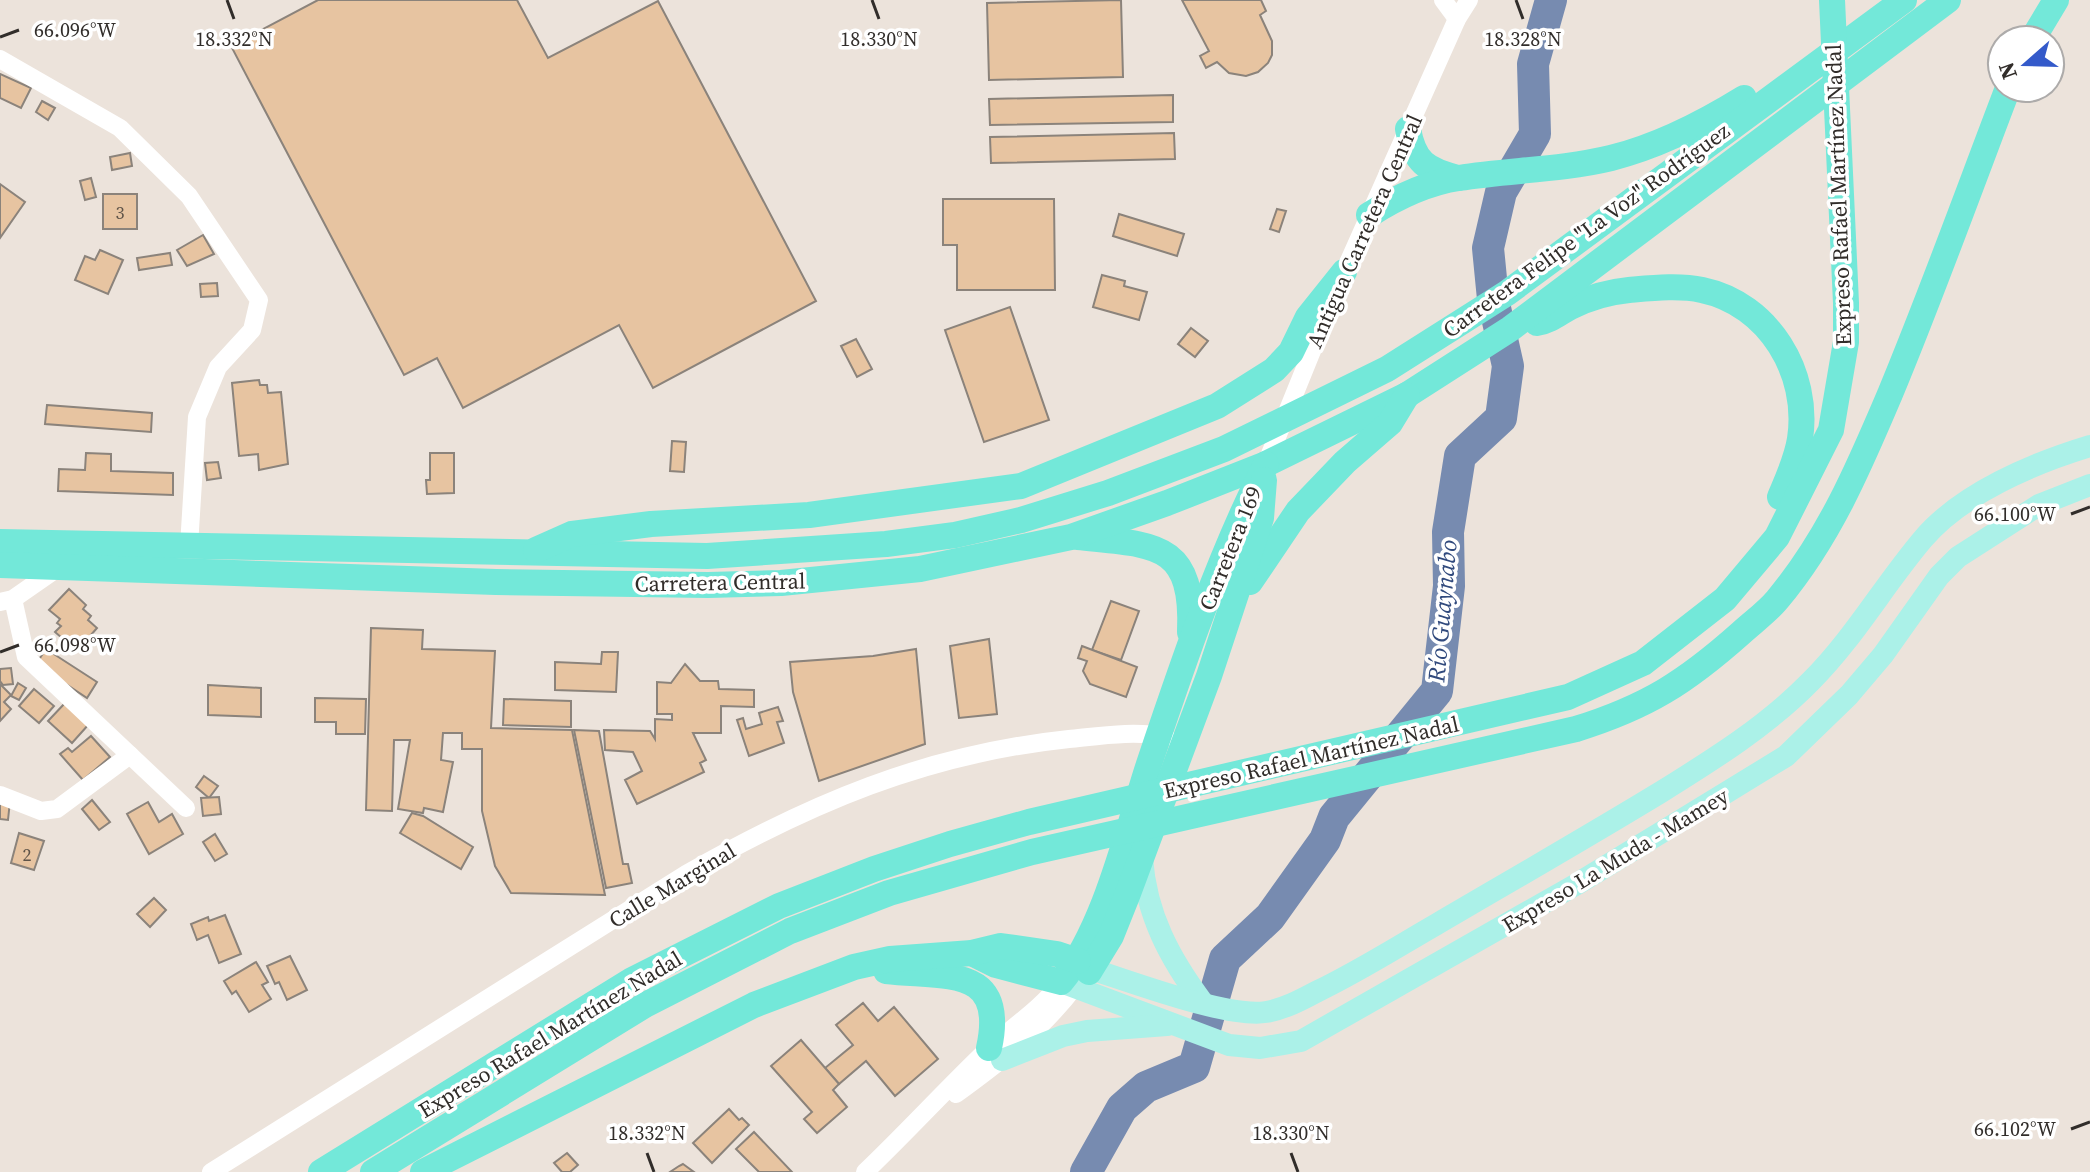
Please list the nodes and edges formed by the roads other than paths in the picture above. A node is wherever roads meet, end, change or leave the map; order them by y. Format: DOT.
graph roads {
  1 [pos="1443,0"];
  2 [pos="1469,0"];
  3 [pos="1832,0"];
  4 [pos="1880,0"];
  5 [pos="1904,0"];
  6 [pos="1948,0"];
  7 [pos="2056,0"];
  8 [pos="1457,19"];
  9 [pos="2042,24"];
  10 [pos="0,59"];
  11 [pos="2002,104"];
  12 [pos="1408,129"];
  13 [pos="1458,178"];
  14 [pos="1369,215"];
  15 [pos="1344,272"];
  16 [pos="1510,329"];
  17 [pos="1407,395"];
  18 [pos="1201,413"];
  19 [pos="2090,446"];
  20 [pos="1266,464"];
  21 [pos="2090,485"];
  22 [pos="1071,537"];
  23 [pos="0,542"];
  24 [pos="886,544"];
  25 [pos="189,546"];
  26 [pos="529,553"];
  27 [pos="0,565"];
  28 [pos="61,566"];
  29 [pos="1748,571"];
  30 [pos="7,600"];
  31 [pos="1233,604"];
  32 [pos="1190,651"];
  33 [pos="1172,738"];
  34 [pos="130,755"];
  35 [pos="0,795"];
  36 [pos="186,808"];
  37 [pos="1142,853"];
  38 [pos="854,967"];
  39 [pos="1076,975"];
  40 [pos="1203,1003"];
  41 [pos="1173,1025"];
  42 [pos="996,1054"];
  43 [pos="211,1172"];
  44 [pos="321,1172"];
  45 [pos="373,1172"];
  46 [pos="423,1172"];
  47 [pos="865,1172"];
  1 -- 8 [label="street"];
  2 -- 8 [label="street, Antigua Carretera Central"];
  3 -- 29 [label="highway, Expreso Rafael Martínez Nadal"];
  4 -- 13 [label="highway"];
  5 -- 24 [label="highway, Carretera Felipe \"La Voz\" Rodríguez"];
  6 -- 16 [label="highway, Carretera Felipe \"La Voz\" Rodríguez"];
  7 -- 9 [label="highway"];
  8 -- 12 [label="street, Antigua Carretera Central"];
  10 -- 25 [label="street"];
  11 -- 45 [label="highway, Expreso Rafael Martínez Nadal"];
  12 -- 13 [label="highway"];
  12 -- 14 [label="street, Antigua Carretera Central"];
  13 -- 14 [label="highway"];
  14 -- 15 [label="street, Antigua Carretera Central"];
  15 -- 18 [label="highway"];
  15 -- 20 [label="street, Antigua Carretera Central"];
  16 -- 17 [label="highway, Carretera Felipe \"La Voz\" Rodríguez"];
  16 -- 29 [label="highway"];
  17 -- 20 [label="highway, Carretera Central"];
  17 -- 31 [label="highway"];
  18 -- 20 [label="highway"];
  18 -- 26 [label="highway"];
  19 -- 40 [label="main road, Expreso La Muda - Mamey"];
  20 -- 22 [label="highway, Carretera Central"];
  20 -- 31 [label="highway, Carretera 169"];
  20 -- 32 [label="highway, Carretera 169"];
  21 -- 41 [label="main road, Expreso La Muda - Mamey"];
  22 -- 28 [label="highway, Carretera Central"];
  22 -- 32 [label="highway"];
  23 -- 25 [label="highway, Carretera Central"];
  24 -- 26 [label="highway, Carretera Central"];
  25 -- 26 [label="highway, Carretera Central"];
  27 -- 28 [label="highway, Carretera Central"];
  28 -- 30 [label="street"];
  29 -- 44 [label="highway, Expreso Rafael Martínez Nadal"];
  30 -- 34 [label="street"];
  31 -- 33 [label="highway, Carretera 169"];
  32 -- 33 [label="highway, Carretera 169"];
  33 -- 37 [label="highway, Carretera 169"];
  33 -- 39 [label="highway, Carretera 169"];
  33 -- 43 [label="street, Calle Marginal"];
  34 -- 35 [label="street"];
  34 -- 36 [label="street"];
  37 -- 39 [label="highway, Carretera 169"];
  37 -- 40 [label="main road"];
  38 -- 39 [label="highway"];
  38 -- 42 [label="highway"];
  38 -- 46 [label="highway"];
  39 -- 40 [label="main road, Expreso La Muda - Mamey"];
  39 -- 41 [label="main road, Expreso La Muda - Mamey"];
  39 -- 42 [label="street, Carretera 169"];
  41 -- 42 [label="main road"];
  42 -- 47 [label="street, Carretera 169"];
}
